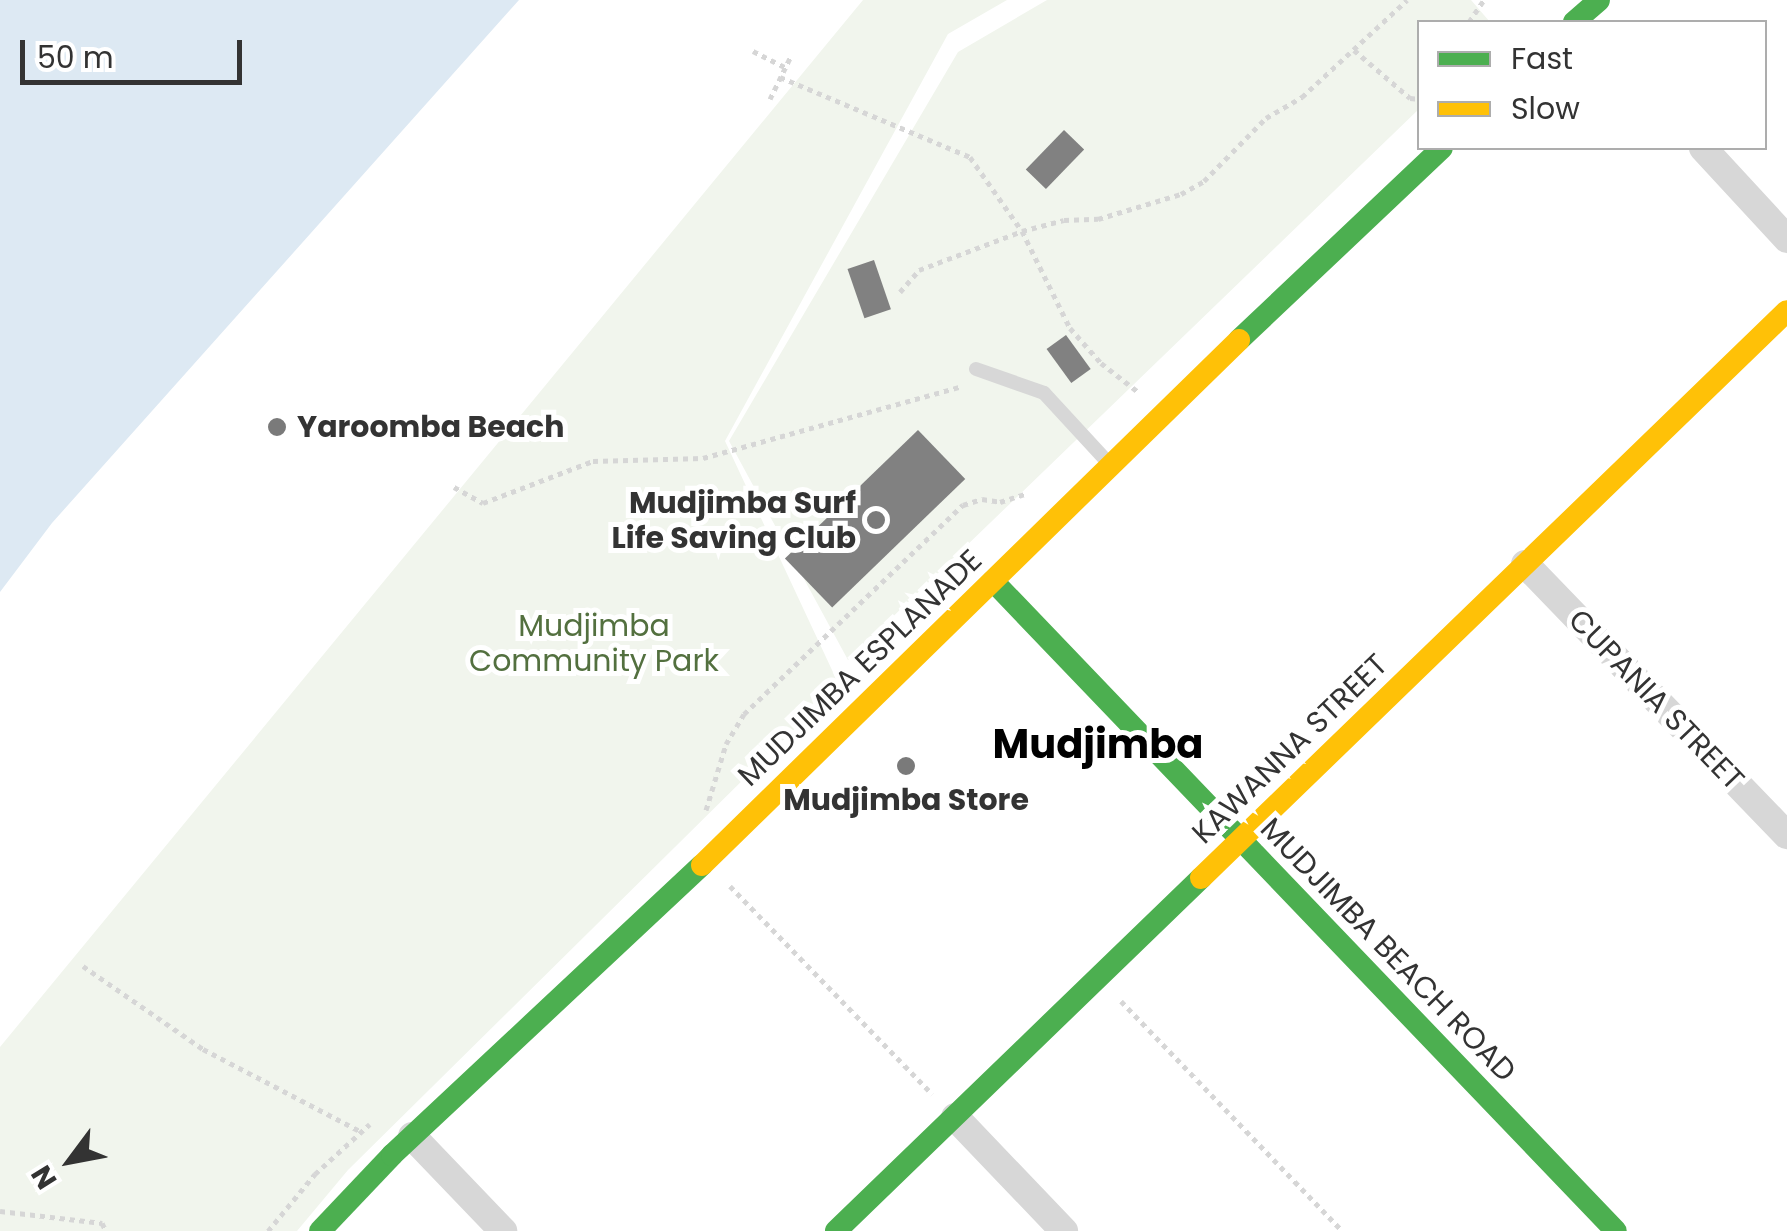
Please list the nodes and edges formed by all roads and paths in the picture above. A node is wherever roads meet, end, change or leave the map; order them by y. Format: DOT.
graph roads {
  1 [pos="1407,0"];
  2 [pos="1354,50"];
  3 [pos="753,51"];
  4 [pos="791,56"];
  5 [pos="785,67"];
  6 [pos="780,77"];
  7 [pos="1417,98"];
  8 [pos="770,99"];
  9 [pos="1440,150"];
  10 [pos="1705,150"];
  11 [pos="1022,231"];
  12 [pos="1787,239"];
  13 [pos="900,292"];
  14 [pos="1787,312"];
  15 [pos="976,369"];
  16 [pos="1140,393"];
  17 [pos="1110,463"];
  18 [pos="1036,486"];
  19 [pos="454,488"];
  20 [pos="1525,564"];
  21 [pos="993,581"];
  22 [pos="702,819"];
  23 [pos="1787,835"];
  24 [pos="1239,839"];
  25 [pos="728,884"];
  26 [pos="83,966"];
  27 [pos="1098,978"];
  28 [pos="955,1118"];
  29 [pos="376,1119"];
  30 [pos="362,1132"];
  31 [pos="402,1146"];
  32 [pos="0,1210"];
  33 [pos="106,1231"];
  34 [pos="268,1231"];
  35 [pos="320,1231"];
  36 [pos="503,1231"];
  37 [pos="836,1231"];
  38 [pos="1064,1231"];
  39 [pos="1342,1231"];
  40 [pos="1616,1231"];
  1 -- 2 [label="path"];
  2 -- 7 [label="path"];
  2 -- 11 [label="path"];
  3 -- 5 [label="path"];
  4 -- 5 [label="path"];
  5 -- 6 [label="path"];
  6 -- 8 [label="path"];
  6 -- 11 [label="path"];
  9 -- 17 [label="street, MUDJIMBA ESPLANADE"];
  10 -- 12 [label="street"];
  11 -- 13 [label="path"];
  11 -- 16 [label="path"];
  14 -- 20 [label="street, KAWANNA STREET"];
  15 -- 17 [label="lane"];
  15 -- 19 [label="path"];
  17 -- 21 [label="street, MUDJIMBA ESPLANADE"];
  18 -- 22 [label="path"];
  20 -- 23 [label="street, CUPANIA STREET"];
  20 -- 24 [label="street, KAWANNA STREET"];
  21 -- 24 [label="street, MUDJIMBA BEACH ROAD"];
  21 -- 31 [label="street, MUDJIMBA ESPLANADE"];
  24 -- 27 [label="street, KAWANNA STREET"];
  24 -- 40 [label="street, MUDJIMBA BEACH ROAD"];
  25 -- 28 [label="path"];
  26 -- 30 [label="path"];
  27 -- 28 [label="street, KAWANNA STREET"];
  27 -- 39 [label="path"];
  28 -- 37 [label="street, KAWANNA STREET"];
  28 -- 38 [label="street"];
  29 -- 30 [label="path"];
  30 -- 31 [label="path"];
  30 -- 34 [label="path"];
  31 -- 35 [label="street, MUDJIMBA ESPLANADE"];
  31 -- 36 [label="street"];
  32 -- 33 [label="path"];
}
